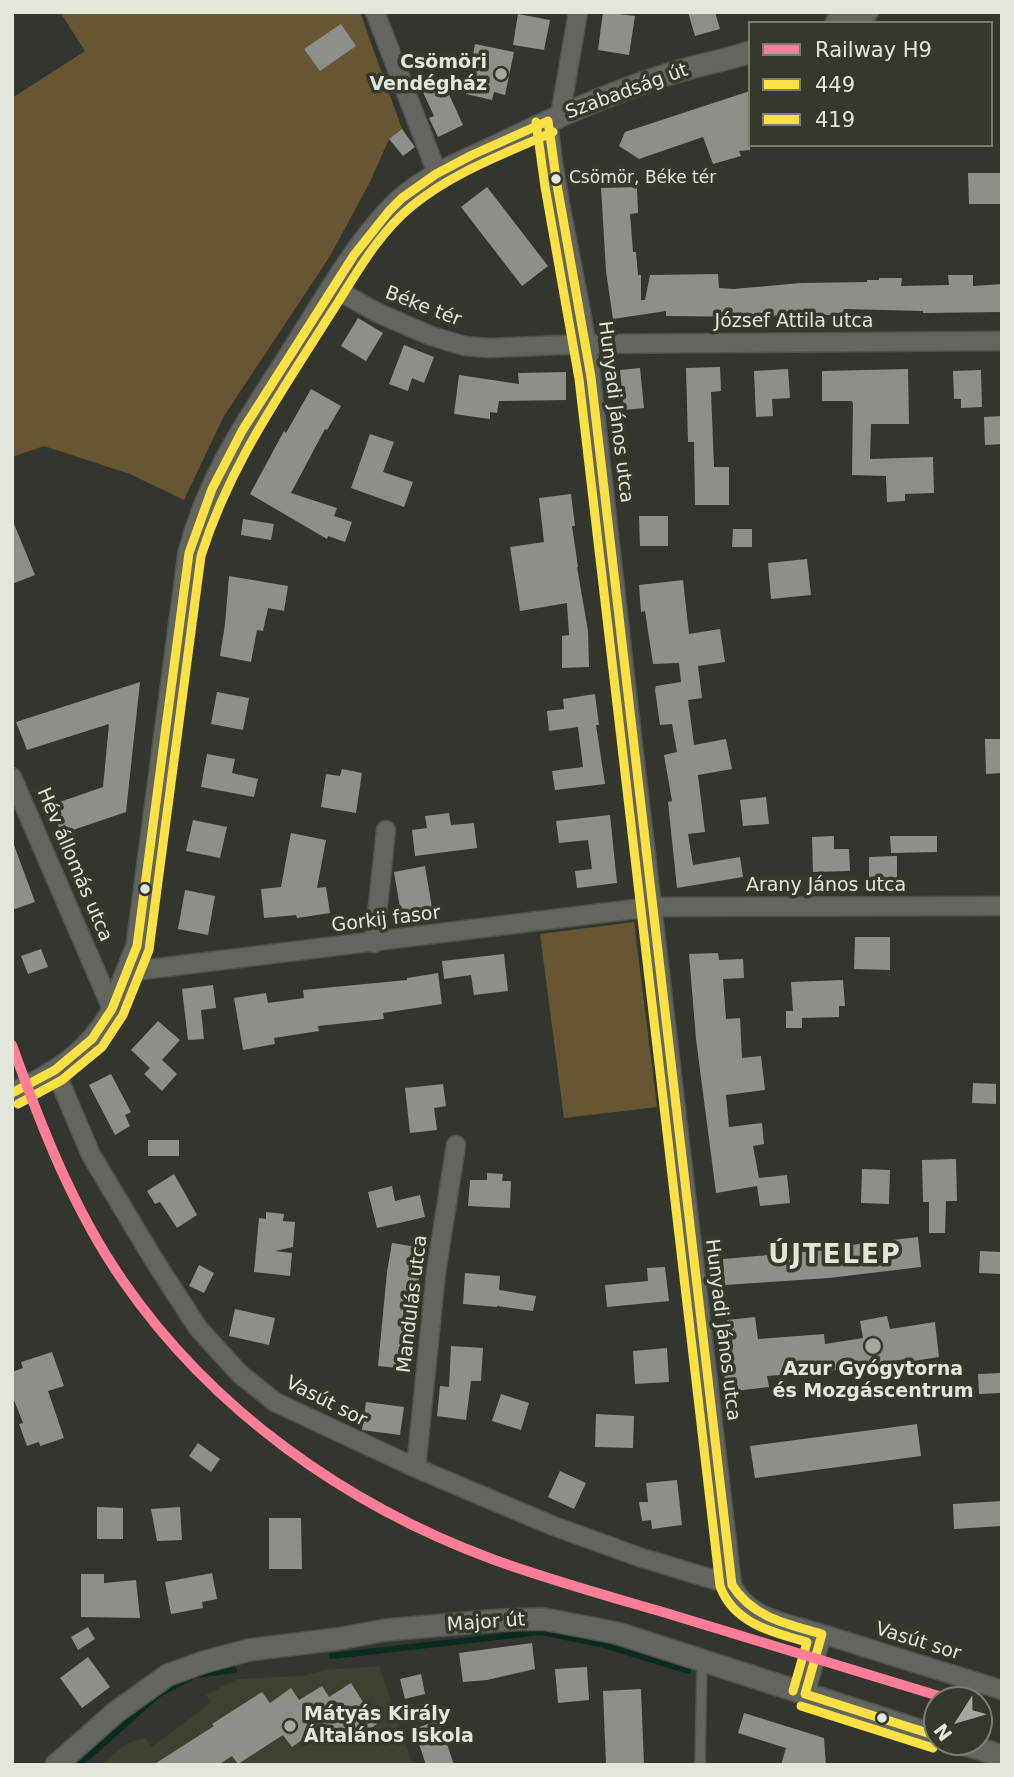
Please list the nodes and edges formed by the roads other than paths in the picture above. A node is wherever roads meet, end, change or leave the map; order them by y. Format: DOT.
graph roads {
  1 [pos="374,12"];
  2 [pos="578,12"];
  3 [pos="867,12"];
  4 [pos="842,21"];
  5 [pos="748,53"];
  6 [pos="554,118"];
  7 [pos="437,173"];
  8 [pos="333,288"];
  9 [pos="1002,341"];
  10 [pos="587,344"];
  11 [pos="12,777"];
  12 [pos="386,830"];
  13 [pos="1002,906"];
  14 [pos="651,907"];
  15 [pos="374,943"];
  16 [pos="126,972"];
  17 [pos="112,1009"];
  18 [pos="55,1070"];
  19 [pos="12,1093"];
  20 [pos="456,1145"];
  21 [pos="416,1468"];
  22 [pos="732,1585"];
  23 [pos="822,1634"];
  24 [pos="702,1660"];
  25 [pos="1002,1690"];
  26 [pos="806,1694"];
  27 [pos="923,1732"];
  28 [pos="56,1765"];
  29 [pos="700,1765"];
  1 -- 7 [label="street"];
  2 -- 6 [label="street, Hunyadi János utca"];
  3 -- 4 [label="street"];
  5 -- 6 [label="street, Szabadság út"];
  6 -- 7 [label="street, Szabadság út"];
  6 -- 10 [label="street, Hunyadi János utca"];
  7 -- 8 [label="street, Szabadság út"];
  8 -- 10 [label="street, Béke tér"];
  8 -- 16 [label="street, Szabadság út"];
  9 -- 10 [label="street, József Attila utca"];
  10 -- 14 [label="street, Hunyadi János utca"];
  11 -- 17 [label="street, Hév állomás utca"];
  12 -- 15 [label="street"];
  13 -- 14 [label="street, Arany János utca"];
  14 -- 15 [label="street, Gorkij fasor"];
  14 -- 22 [label="street, Hunyadi János utca"];
  15 -- 16 [label="street, Gorkij fasor"];
  16 -- 17 [label="street, Szabadság út"];
  17 -- 18 [label="street, Szabadság út"];
  18 -- 19 [label="street, Szabadság út"];
  18 -- 21 [label="street, Vasút sor"];
  20 -- 21 [label="street, Mandulás utca"];
  21 -- 22 [label="street, Vasút sor"];
  22 -- 23 [label="street"];
  23 -- 25 [label="street, Vasút sor"];
  23 -- 26 [label="street"];
  24 -- 26 [label="street, Major út"];
  24 -- 28 [label="street, Major út"];
  24 -- 29 [label="lane"];
  26 -- 27 [label="street, Major út"];
}
